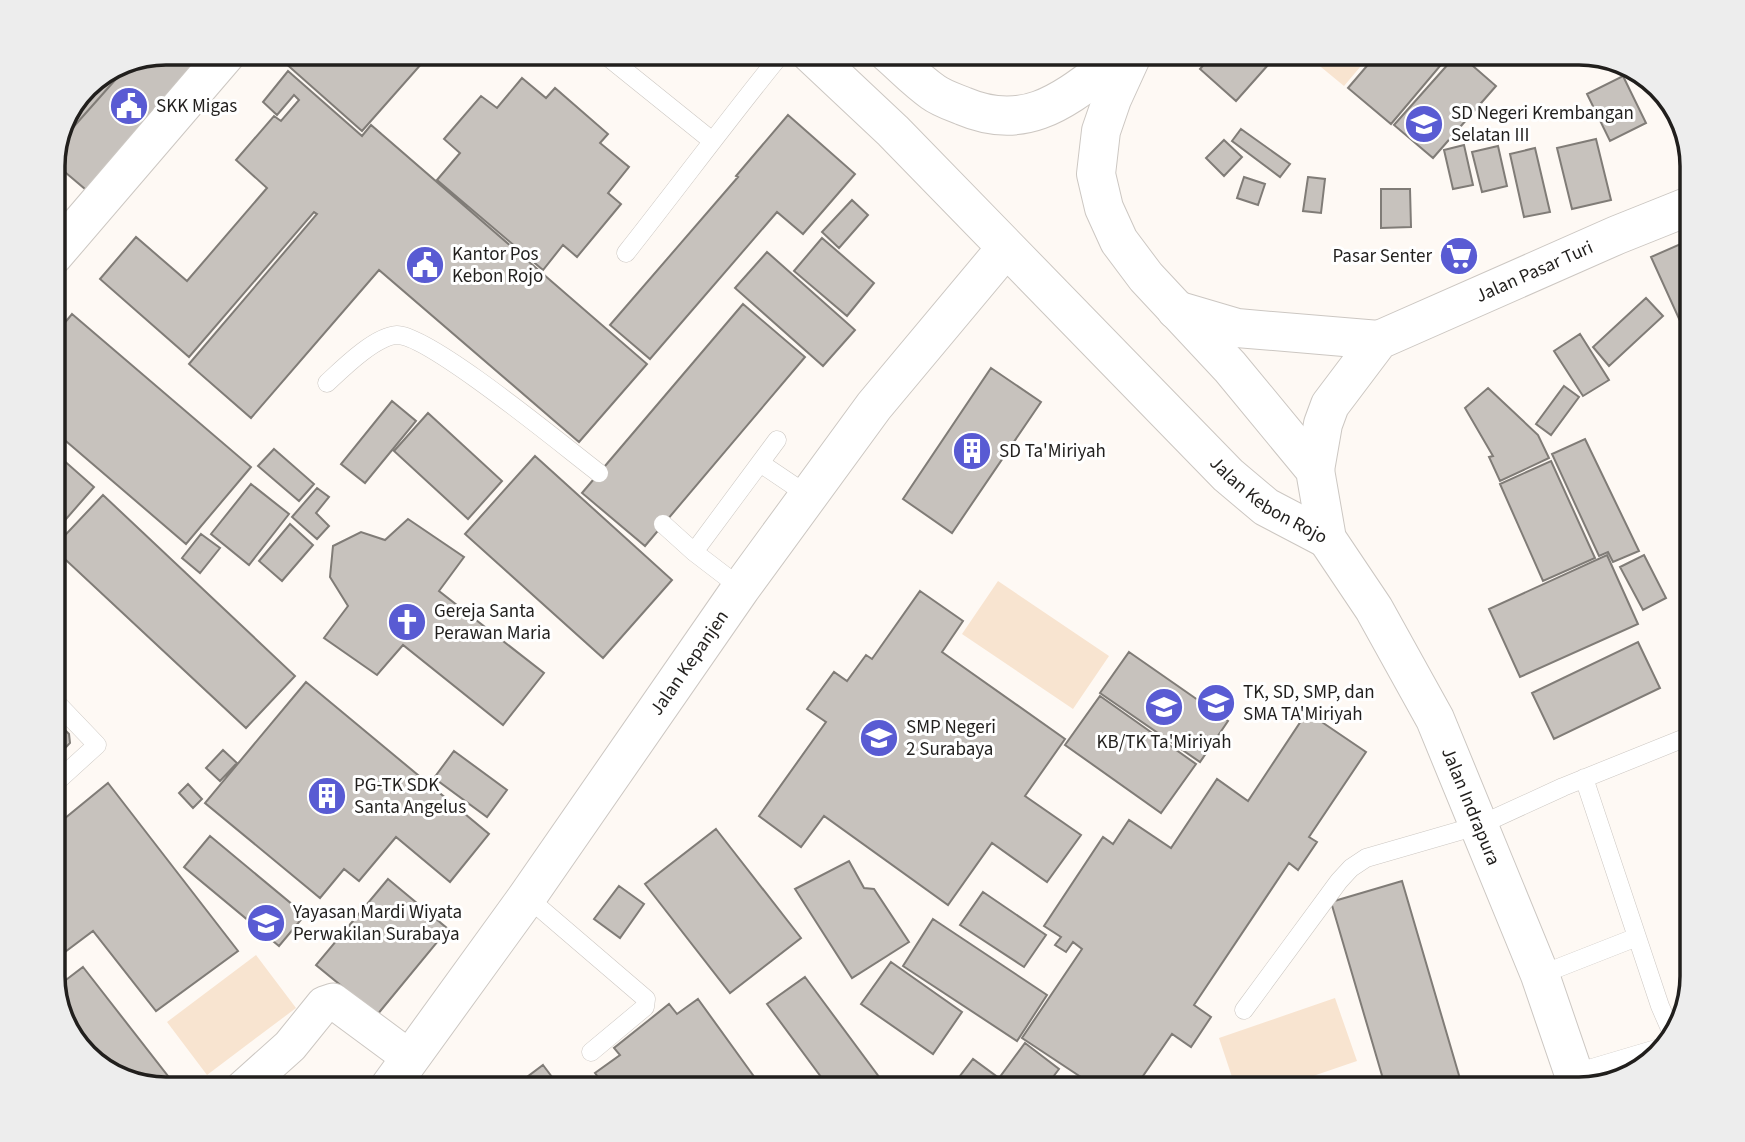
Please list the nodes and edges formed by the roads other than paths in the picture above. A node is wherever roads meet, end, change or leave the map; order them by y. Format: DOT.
graph roads {
  1 [pos="216,65"];
  2 [pos="619,65"];
  3 [pos="772,65"];
  4 [pos="824,65"];
  5 [pos="903,65"];
  6 [pos="1109,65"];
  7 [pos="1127,65"];
  8 [pos="711,140"];
  9 [pos="1680,210"];
  10 [pos="65,242"];
  11 [pos="1006,248"];
  12 [pos="626,253"];
  13 [pos="1176,310"];
  14 [pos="1379,340"];
  15 [pos="327,383"];
  16 [pos="777,440"];
  17 [pos="760,463"];
  18 [pos="1315,470"];
  19 [pos="599,473"];
  20 [pos="809,496"];
  21 [pos="663,524"];
  22 [pos="1327,539"];
  23 [pos="694,552"];
  24 [pos="741,588"];
  25 [pos="65,712"];
  26 [pos="1680,740"];
  27 [pos="65,774"];
  28 [pos="1584,778"];
  29 [pos="1480,825"];
  30 [pos="527,897"];
  31 [pos="1637,937"];
  32 [pos="1540,975"];
  33 [pos="1244,1010"];
  34 [pos="1669,1023"];
  35 [pos="591,1052"];
  36 [pos="1641,1056"];
  37 [pos="410,1058"];
  38 [pos="1589,1076"];
  39 [pos="256,1077"];
  40 [pos="397,1077"];
  41 [pos="1576,1077"];
  1 -- 10 [label="main road"];
  2 -- 8 [label="lane"];
  3 -- 8 [label="lane"];
  4 -- 11 [label="main road, Jalan Kebon Rojo"];
  5 -- 6 [label="main road"];
  7 -- 13 [label="main road, Jalan Kebon Rojo"];
  8 -- 12 [label="lane"];
  9 -- 14 [label="main road, Jalan Pasar Turi"];
  11 -- 20 [label="main road, Jalan Kepanjen"];
  11 -- 22 [label="main road, Jalan Kebon Rojo"];
  13 -- 14 [label="main road, Jalan Pasar Turi"];
  13 -- 18 [label="main road, Jalan Kebon Rojo"];
  14 -- 18 [label="main road, Jalan Pasar Turi"];
  15 -- 19 [label="lane"];
  16 -- 17 [label="lane"];
  17 -- 20 [label="lane"];
  17 -- 23 [label="lane"];
  18 -- 22 [label="main road, Jalan Kebon Rojo"];
  20 -- 24 [label="main road, Jalan Kepanjen"];
  21 -- 23 [label="lane"];
  22 -- 29 [label="main road, Jalan Indrapura"];
  23 -- 24 [label="lane"];
  24 -- 30 [label="main road, Jalan Kepanjen"];
  25 -- 27 [label="lane"];
  26 -- 28 [label="lane"];
  28 -- 29 [label="lane"];
  28 -- 31 [label="lane"];
  29 -- 32 [label="main road, Jalan Indrapura"];
  29 -- 33 [label="lane"];
  30 -- 35 [label="lane"];
  30 -- 37 [label="main road, Jalan Kepanjen"];
  31 -- 32 [label="lane"];
  31 -- 34 [label="lane"];
  32 -- 41 [label="main road, Jalan Indrapura"];
  36 -- 38 [label="lane"];
  37 -- 39 [label="street"];
  37 -- 40 [label="main road, Jalan Kepanjen"];
}
